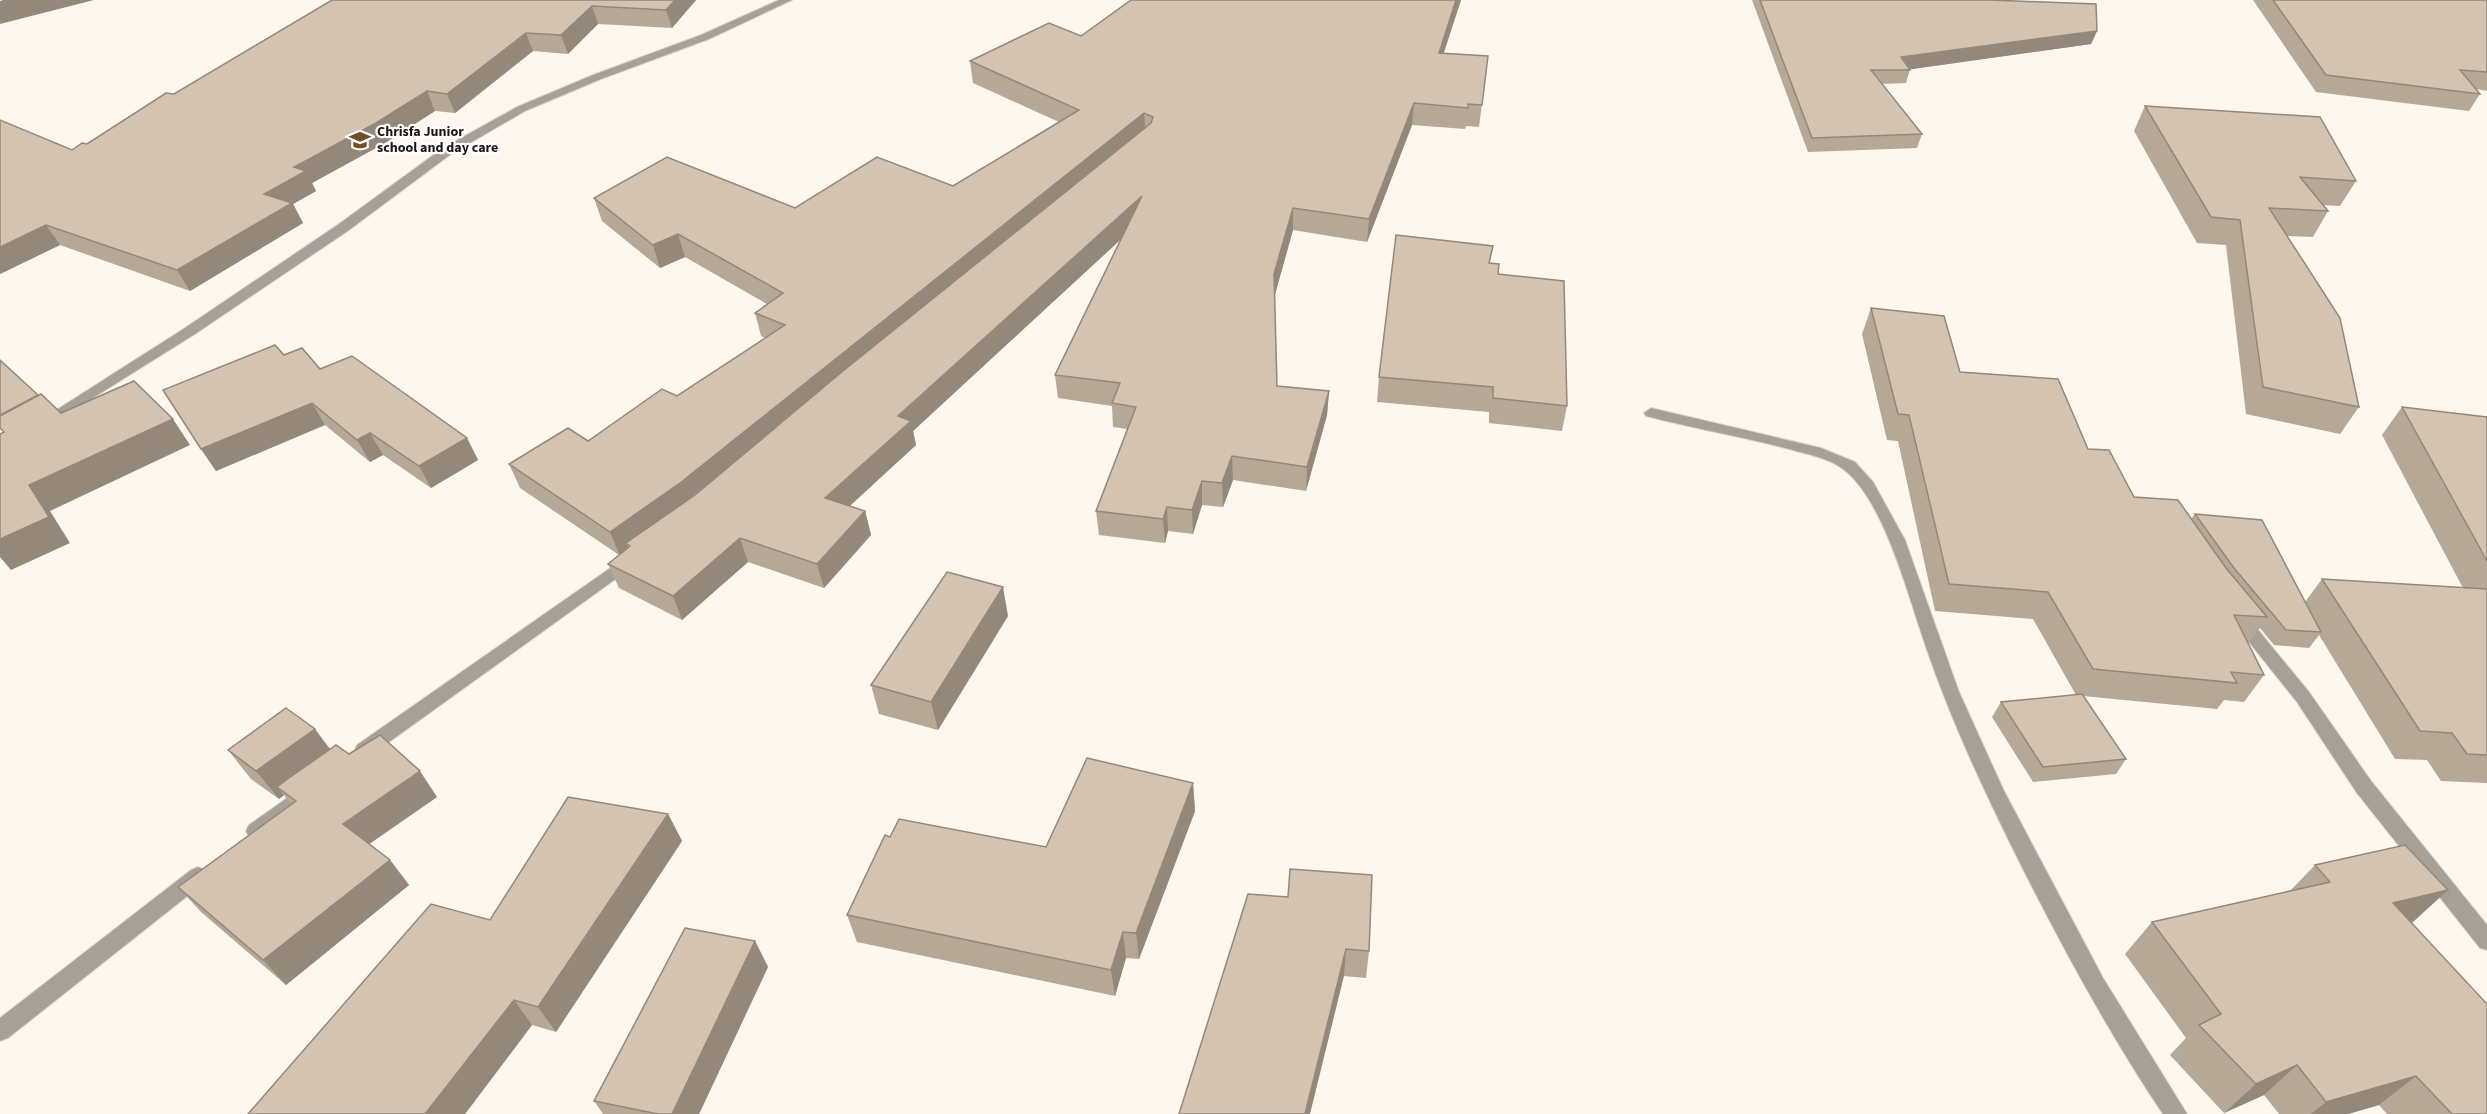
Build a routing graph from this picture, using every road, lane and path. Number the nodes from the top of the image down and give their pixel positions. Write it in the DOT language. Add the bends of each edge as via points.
graph roads {
  1 [pos="787,0"];
  2 [pos="1651,413"];
  3 [pos="29,430"];
  4 [pos="648,548"];
  5 [pos="2229,606"];
  6 [pos="349,761"];
  7 [pos="320,782"];
  8 [pos="245,840"];
  9 [pos="207,869"];
  10 [pos="2487,941"];
  11 [pos="0,1031"];
  12 [pos="2176,1114"];
  1 -- 3 [label="street" via="705,37 521,109 456,146 190,331"];
  2 -- 12 [label="street" via="1808,450 1848,464 1869,488 1889,522 1950,693 2005,812 2078,958 2140,1063"];
  4 -- 6 [label="street"];
  5 -- 10 [label="street" via="2303,697 2364,787"];
  7 -- 8 [label="street"];
  9 -- 11 [label="street"];
}
